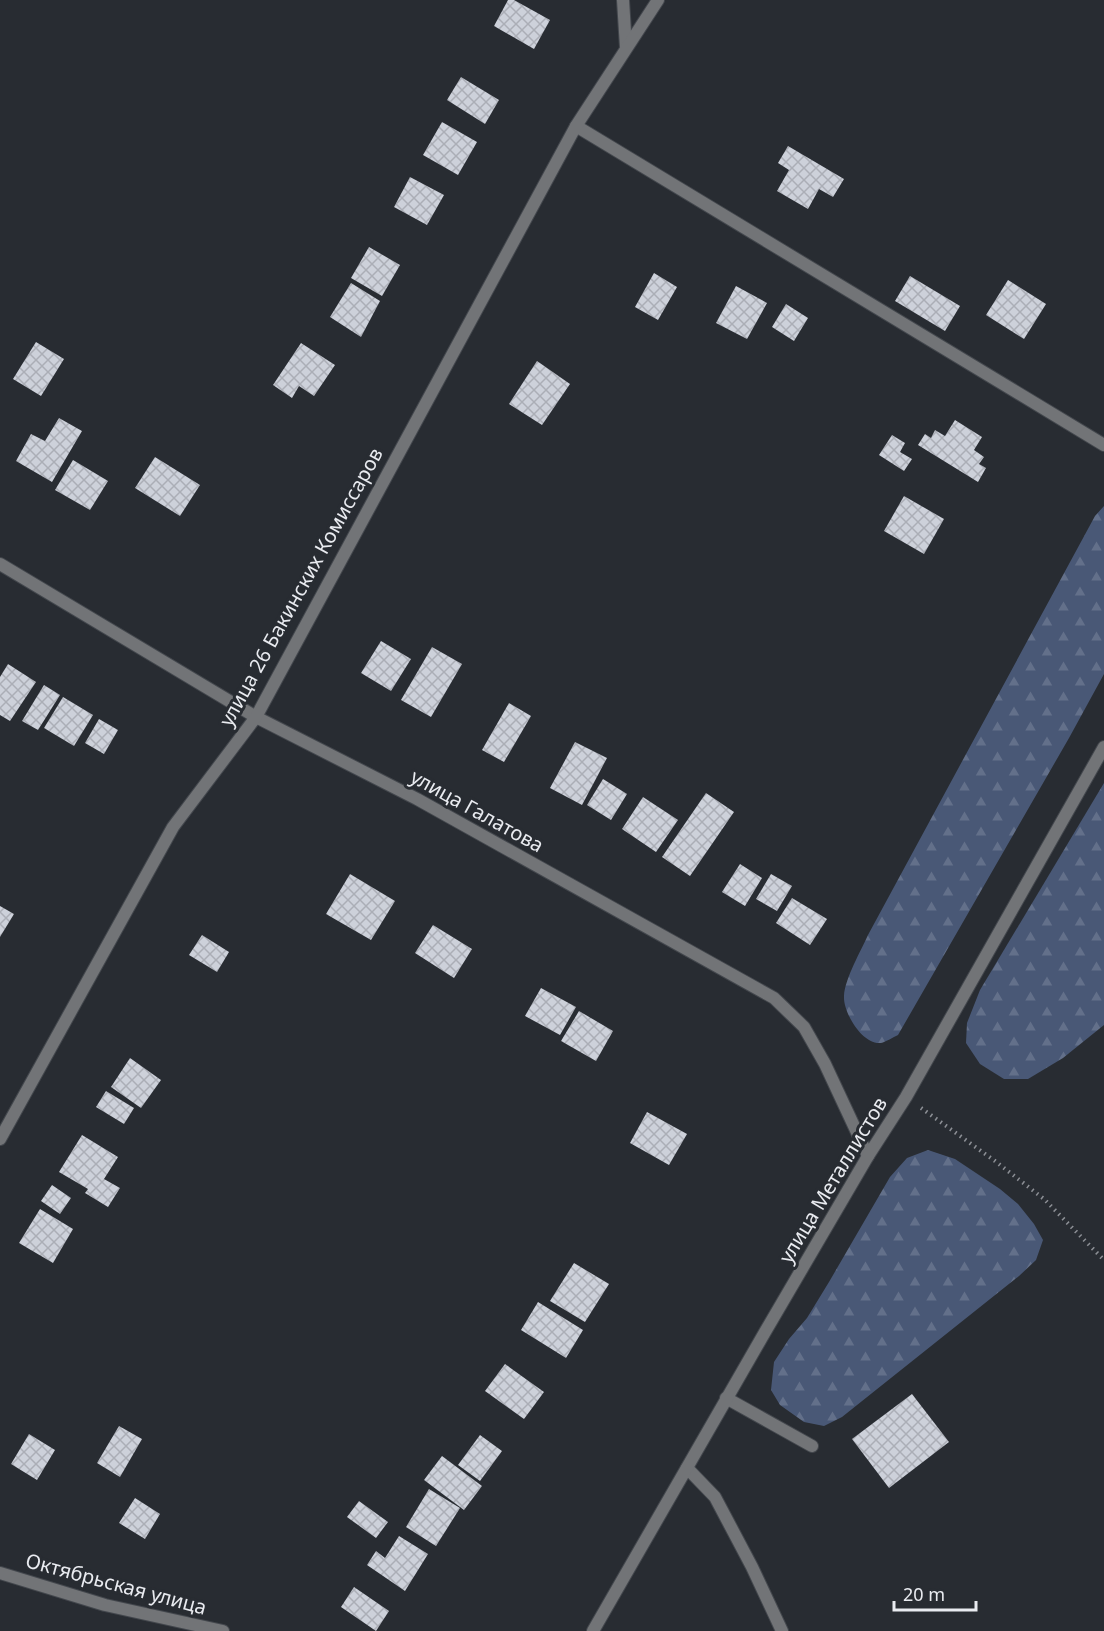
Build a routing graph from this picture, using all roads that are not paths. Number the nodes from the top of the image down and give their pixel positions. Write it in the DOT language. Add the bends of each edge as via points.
graph roads {
  1 [pos="623,0"];
  2 [pos="658,0"];
  3 [pos="626,48"];
  4 [pos="576,126"];
  5 [pos="1104,445"];
  6 [pos="0,564"];
  7 [pos="256,717"];
  8 [pos="1104,747"];
  9 [pos="0,1138"];
  10 [pos="868,1156"];
  11 [pos="726,1398"];
  12 [pos="812,1446"];
  13 [pos="687,1468"];
  14 [pos="0,1573"];
  15 [pos="223,1631"];
  16 [pos="593,1631"];
  17 [pos="782,1631"];
  1 -- 3 [label="street"];
  2 -- 3 [label="street, улица 26 Бакинских Комиссаров"];
  3 -- 4 [label="street, улица 26 Бакинских Комиссаров"];
  4 -- 5 [label="street"];
  4 -- 7 [label="street, улица 26 Бакинских Комиссаров"];
  6 -- 7 [label="street, улица Галатова"];
  7 -- 9 [label="street, улица 26 Бакинских Комиссаров" via="173,827"];
  7 -- 10 [label="street, улица Галатова" via="417,799 774,998 804,1027"];
  8 -- 10 [label="street, улица Металлистов"];
  10 -- 11 [label="street, улица Металлистов"];
  11 -- 12 [label="street"];
  11 -- 13 [label="street, улица Металлистов"];
  13 -- 16 [label="street, улица Металлистов"];
  13 -- 17 [label="street" via="716,1497"];
  14 -- 15 [label="street, Октябрьская улица" via="105,1605"];
}
